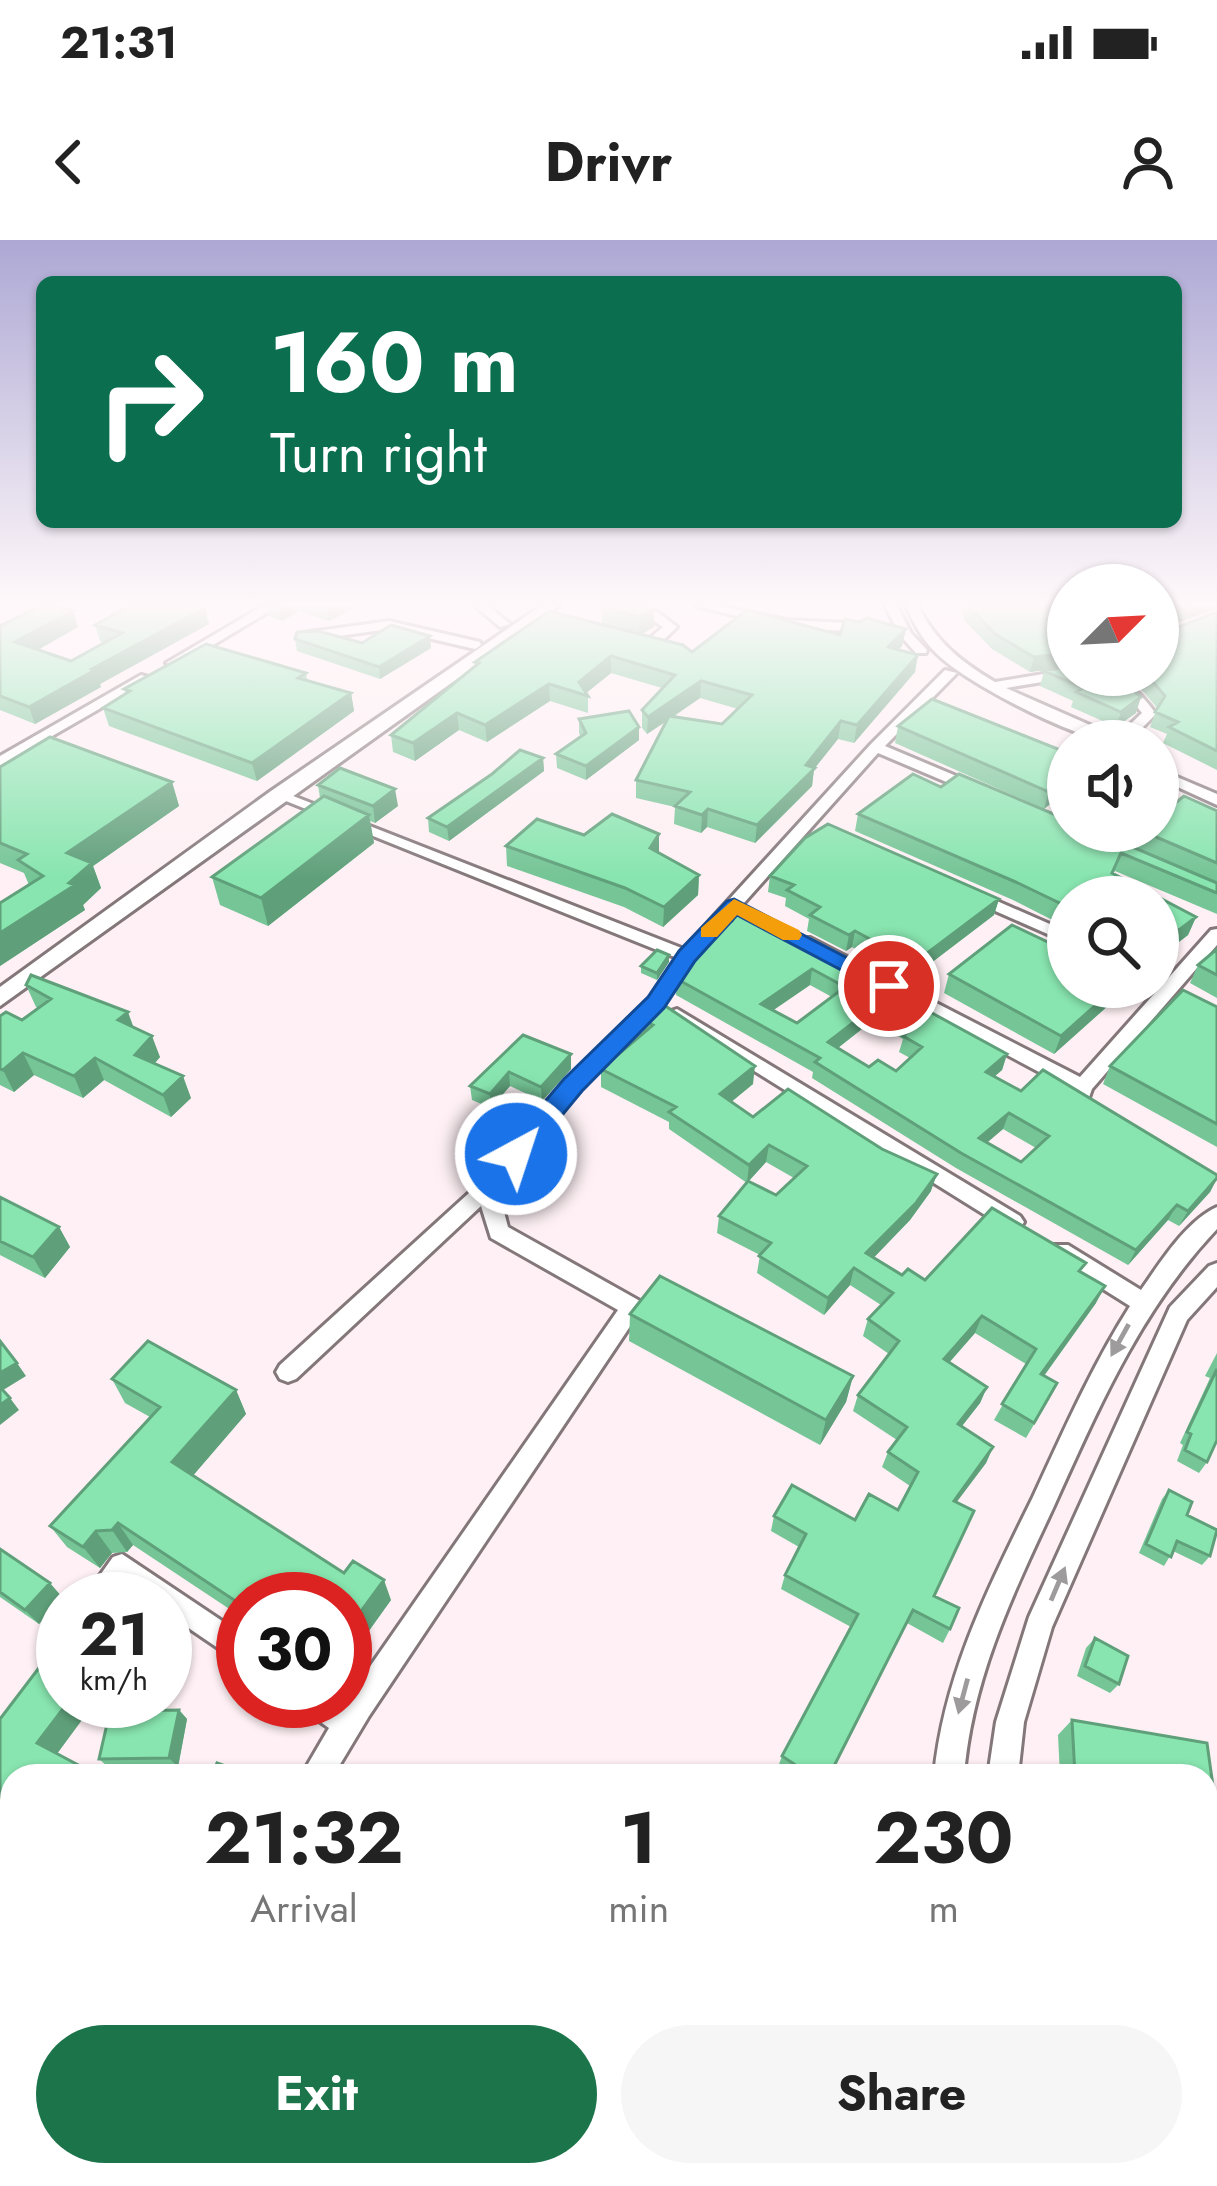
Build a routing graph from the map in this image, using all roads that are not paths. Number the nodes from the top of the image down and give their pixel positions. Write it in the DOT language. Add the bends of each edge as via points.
graph roads {
  1 [pos="114,697"];
  2 [pos="402,697"];
  3 [pos="420,697"];
  4 [pos="926,697"];
  5 [pos="992,697"];
  6 [pos="1020,697"];
  7 [pos="1135,697"];
  8 [pos="1071,720"];
  9 [pos="1141,720"];
  10 [pos="1047,724"];
  11 [pos="876,747"];
  12 [pos="0,762"];
  13 [pos="1179,769"];
  14 [pos="1179,783"];
  15 [pos="1217,786"];
  16 [pos="278,794"];
  17 [pos="986,794"];
  18 [pos="1217,800"];
  19 [pos="809,821"];
  20 [pos="831,831"];
  21 [pos="960,890"];
  22 [pos="776,927"];
  23 [pos="1047,929"];
  24 [pos="1217,934"];
  25 [pos="687,956"];
  26 [pos="1179,968"];
  27 [pos="0,984"];
  28 [pos="0,998"];
  29 [pos="656,1002"];
  30 [pos="1144,1008"];
  31 [pos="1083,1087"];
  32 [pos="1100,1109"];
  33 [pos="488,1188"];
  34 [pos="1217,1215"];
  35 [pos="1217,1272"];
  36 [pos="1142,1302"];
  37 [pos="288,1372"];
  38 [pos="372,1689"];
  39 [pos="346,1728"];
  40 [pos="323,1764"];
  41 [pos="949,1764"];
  42 [pos="1005,1764"];
  1 -- 12 [label="street"];
  2 -- 27 [label="main road"];
  3 -- 16 [label="main road"];
  4 -- 11 [label="street"];
  5 -- 10 [label="street"];
  6 -- 8 [label="street"];
  7 -- 9 [label="street" via="1148,714"];
  11 -- 17 [label="street"];
  11 -- 19 [label="street"];
  13 -- 15 [label="street"];
  14 -- 18 [label="street"];
  16 -- 25 [label="street"];
  16 -- 28 [label="main road"];
  19 -- 20 [label="street"];
  19 -- 25 [label="street" via="745,911"];
  21 -- 23 [label="street"];
  22 -- 31 [label="street"];
  24 -- 26 [label="street"];
  25 -- 29 [label="street"];
  29 -- 33 [label="street"];
  29 -- 36 [label="street"];
  30 -- 31 [label="street"];
  31 -- 32 [label="street" via="1081,1098"];
  33 -- 37 [label="street"];
  33 -- 38 [label="street" via="499,1232 632,1307"];
  34 -- 36 [label="street"];
  42 -- 35 [label="street, one-way" via="1021,1679 1049,1604 1178,1314"];
  36 -- 41 [label="street, one-way" via="987,1622"];
  39 -- 40 [label="street"];
}
